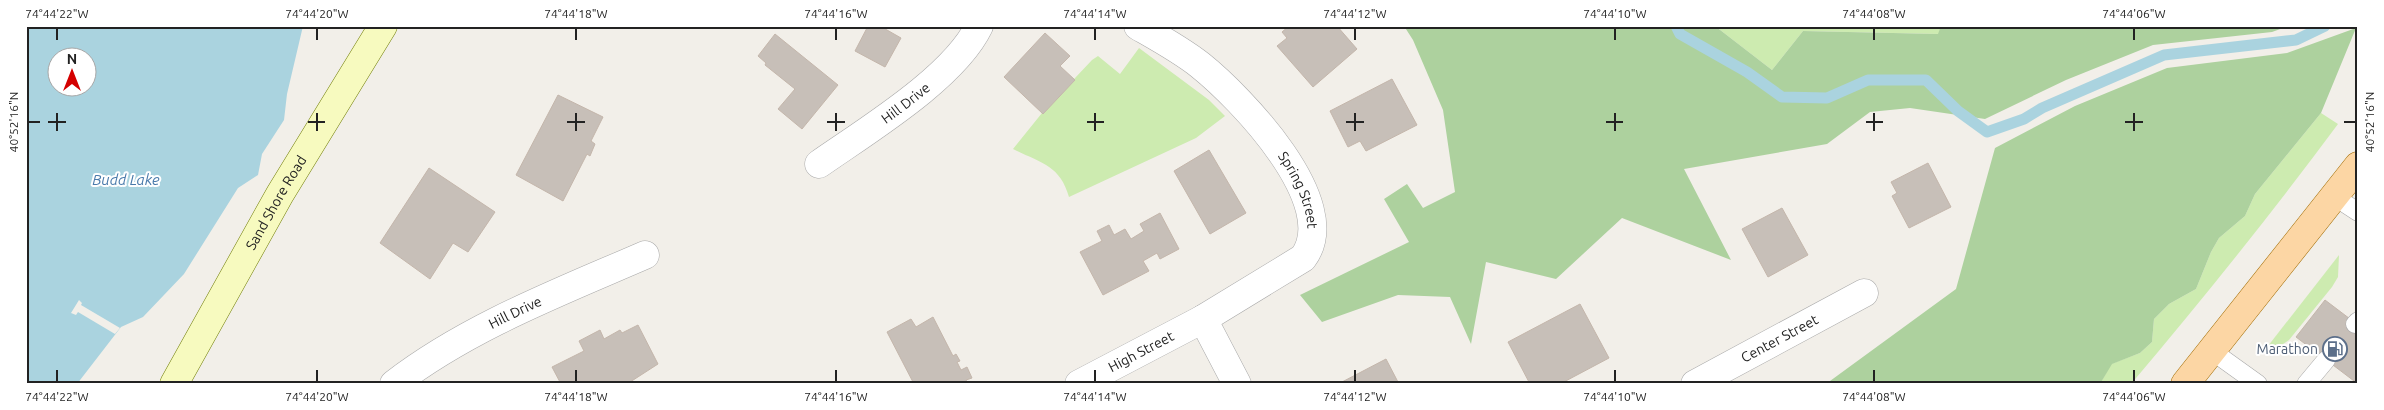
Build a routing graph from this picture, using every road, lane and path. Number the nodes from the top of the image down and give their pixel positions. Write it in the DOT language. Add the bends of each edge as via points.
graph roads {
  1 [pos="383,26"];
  2 [pos="979,26"];
  3 [pos="1138,26"];
  4 [pos="819,164"];
  5 [pos="2358,166"];
  6 [pos="2335,197"];
  7 [pos="2358,212"];
  8 [pos="645,255"];
  9 [pos="1864,293"];
  10 [pos="1202,319"];
  11 [pos="2212,351"];
  12 [pos="2326,360"];
  13 [pos="174,384"];
  14 [pos="394,384"];
  15 [pos="1079,384"];
  16 [pos="1237,384"];
  17 [pos="1695,384"];
  18 [pos="2185,384"];
  19 [pos="2258,384"];
  20 [pos="2306,384"];
  1 -- 13 [label="street, Sand Shore Road" via="280,194"];
  2 -- 4 [label="street, Hill Drive" via="961,54 942,73 887,117"];
  3 -- 10 [label="street, Spring Street" via="1198,64 1255,119 1292,170 1304,193 1313,223 1311,241 1302,258"];
  5 -- 6 [label="main road"];
  6 -- 7 [label="lane"];
  6 -- 11 [label="main road"];
  8 -- 14 [label="street, Hill Drive" via="454,344"];
  9 -- 17 [label="street, Center Street"];
  10 -- 15 [label="street, High Street"];
  10 -- 16 [label="street"];
  11 -- 18 [label="main road"];
  11 -- 19 [label="lane"];
  12 -- 20 [label="lane"];
}
